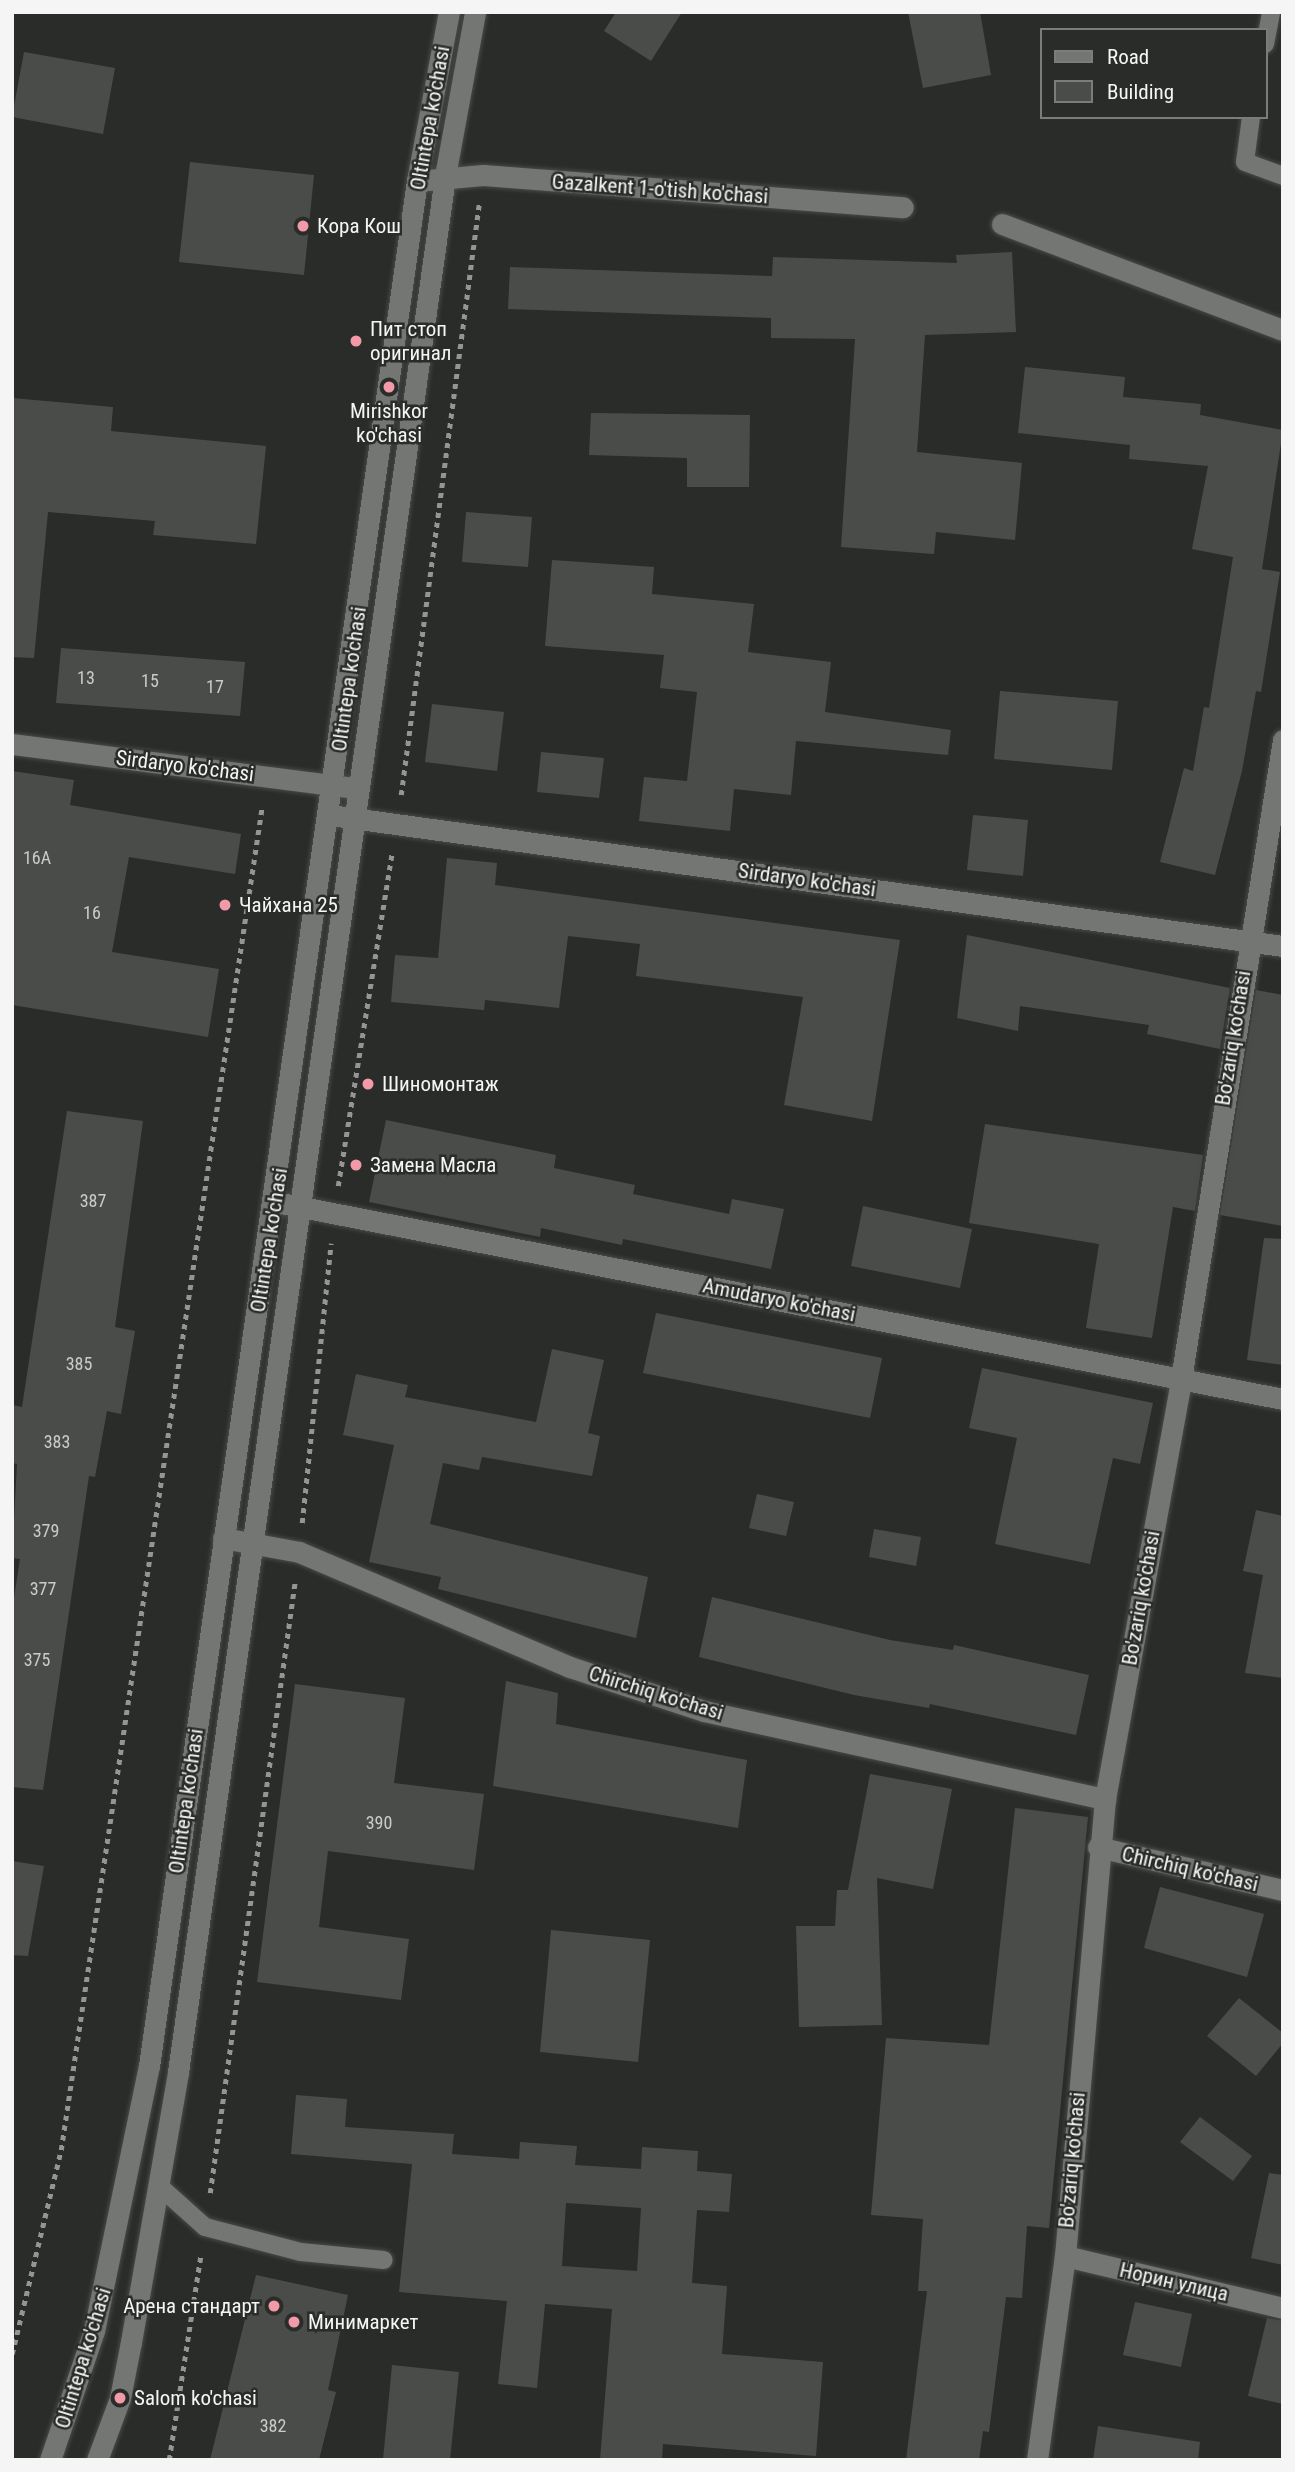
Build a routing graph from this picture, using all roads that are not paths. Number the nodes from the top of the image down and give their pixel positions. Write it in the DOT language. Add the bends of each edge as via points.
graph roads {
  1 [pos="449,12"];
  2 [pos="475,12"];
  3 [pos="1271,12"];
  4 [pos="1267,33"];
  5 [pos="1251,119"];
  6 [pos="444,176"];
  7 [pos="1283,176"];
  8 [pos="417,181"];
  9 [pos="903,206"];
  10 [pos="1002,224"];
  11 [pos="1283,330"];
  12 [pos="1283,740"];
  13 [pos="12,744"];
  14 [pos="334,786"];
  15 [pos="357,788"];
  16 [pos="330,815"];
  17 [pos="353,818"];
  18 [pos="1248,940"];
  19 [pos="1283,946"];
  20 [pos="286,1204"];
  21 [pos="1181,1379"];
  22 [pos="1283,1399"];
  23 [pos="223,1538"];
  24 [pos="249,1542"];
  25 [pos="1105,1799"];
  26 [pos="1098,1847"];
  27 [pos="1283,1890"];
  28 [pos="158,2185"];
  29 [pos="1065,2256"];
  30 [pos="384,2260"];
  31 [pos="1283,2308"];
  32 [pos="50,2460"];
  33 [pos="97,2460"];
  34 [pos="1037,2460"];
  1 -- 8 [label="street, Oltintepa ko'chasi"];
  2 -- 6 [label="street, Oltintepa ko'chasi"];
  3 -- 4 [label="lane"];
  5 -- 7 [label="lane" via="1245,162"];
  6 -- 8 [label="street, Gazalkent 1-o'tish ko'chasi"];
  6 -- 9 [label="street, Gazalkent 1-o'tish ko'chasi"];
  6 -- 15 [label="street, Oltintepa ko'chasi"];
  8 -- 14 [label="street, Oltintepa ko'chasi"];
  10 -- 11 [label="street"];
  12 -- 18 [label="street, Bo'zariq ko'chasi"];
  13 -- 14 [label="street, Sirdaryo ko'chasi"];
  14 -- 15 [label="street, Sirdaryo ko'chasi"];
  14 -- 16 [label="street, Oltintepa ko'chasi"];
  15 -- 17 [label="street, Oltintepa ko'chasi"];
  16 -- 17 [label="street, Sirdaryo ko'chasi"];
  16 -- 20 [label="street, Oltintepa ko'chasi"];
  17 -- 18 [label="street, Sirdaryo ko'chasi"];
  17 -- 20 [label="street, Oltintepa ko'chasi"];
  18 -- 19 [label="street, Sirdaryo ko'chasi"];
  18 -- 21 [label="street, Bo'zariq ko'chasi"];
  20 -- 21 [label="street, Amudaryo ko'chasi"];
  20 -- 23 [label="street, Oltintepa ko'chasi"];
  20 -- 24 [label="street, Oltintepa ko'chasi"];
  21 -- 22 [label="street, Amudaryo ko'chasi"];
  21 -- 25 [label="street, Bo'zariq ko'chasi"];
  23 -- 24 [label="street, Chirchiq ko'chasi"];
  23 -- 32 [label="street, Oltintepa ko'chasi" via="128,2187 94,2331"];
  24 -- 25 [label="street, Chirchiq ko'chasi" via="299,1552 570,1667 704,1710"];
  24 -- 28 [label="street, Oltintepa ko'chasi"];
  25 -- 26 [label="street, Bo'zariq ko'chasi"];
  26 -- 27 [label="street, Chirchiq ko'chasi"];
  26 -- 29 [label="street, Bo'zariq ko'chasi"];
  28 -- 30 [label="lane" via="205,2227 301,2252"];
  28 -- 33 [label="street, Oltintepa ko'chasi" via="120,2398"];
  29 -- 31 [label="street, Норин улица"];
  29 -- 34 [label="street, Bo'zariq ko'chasi"];
}
